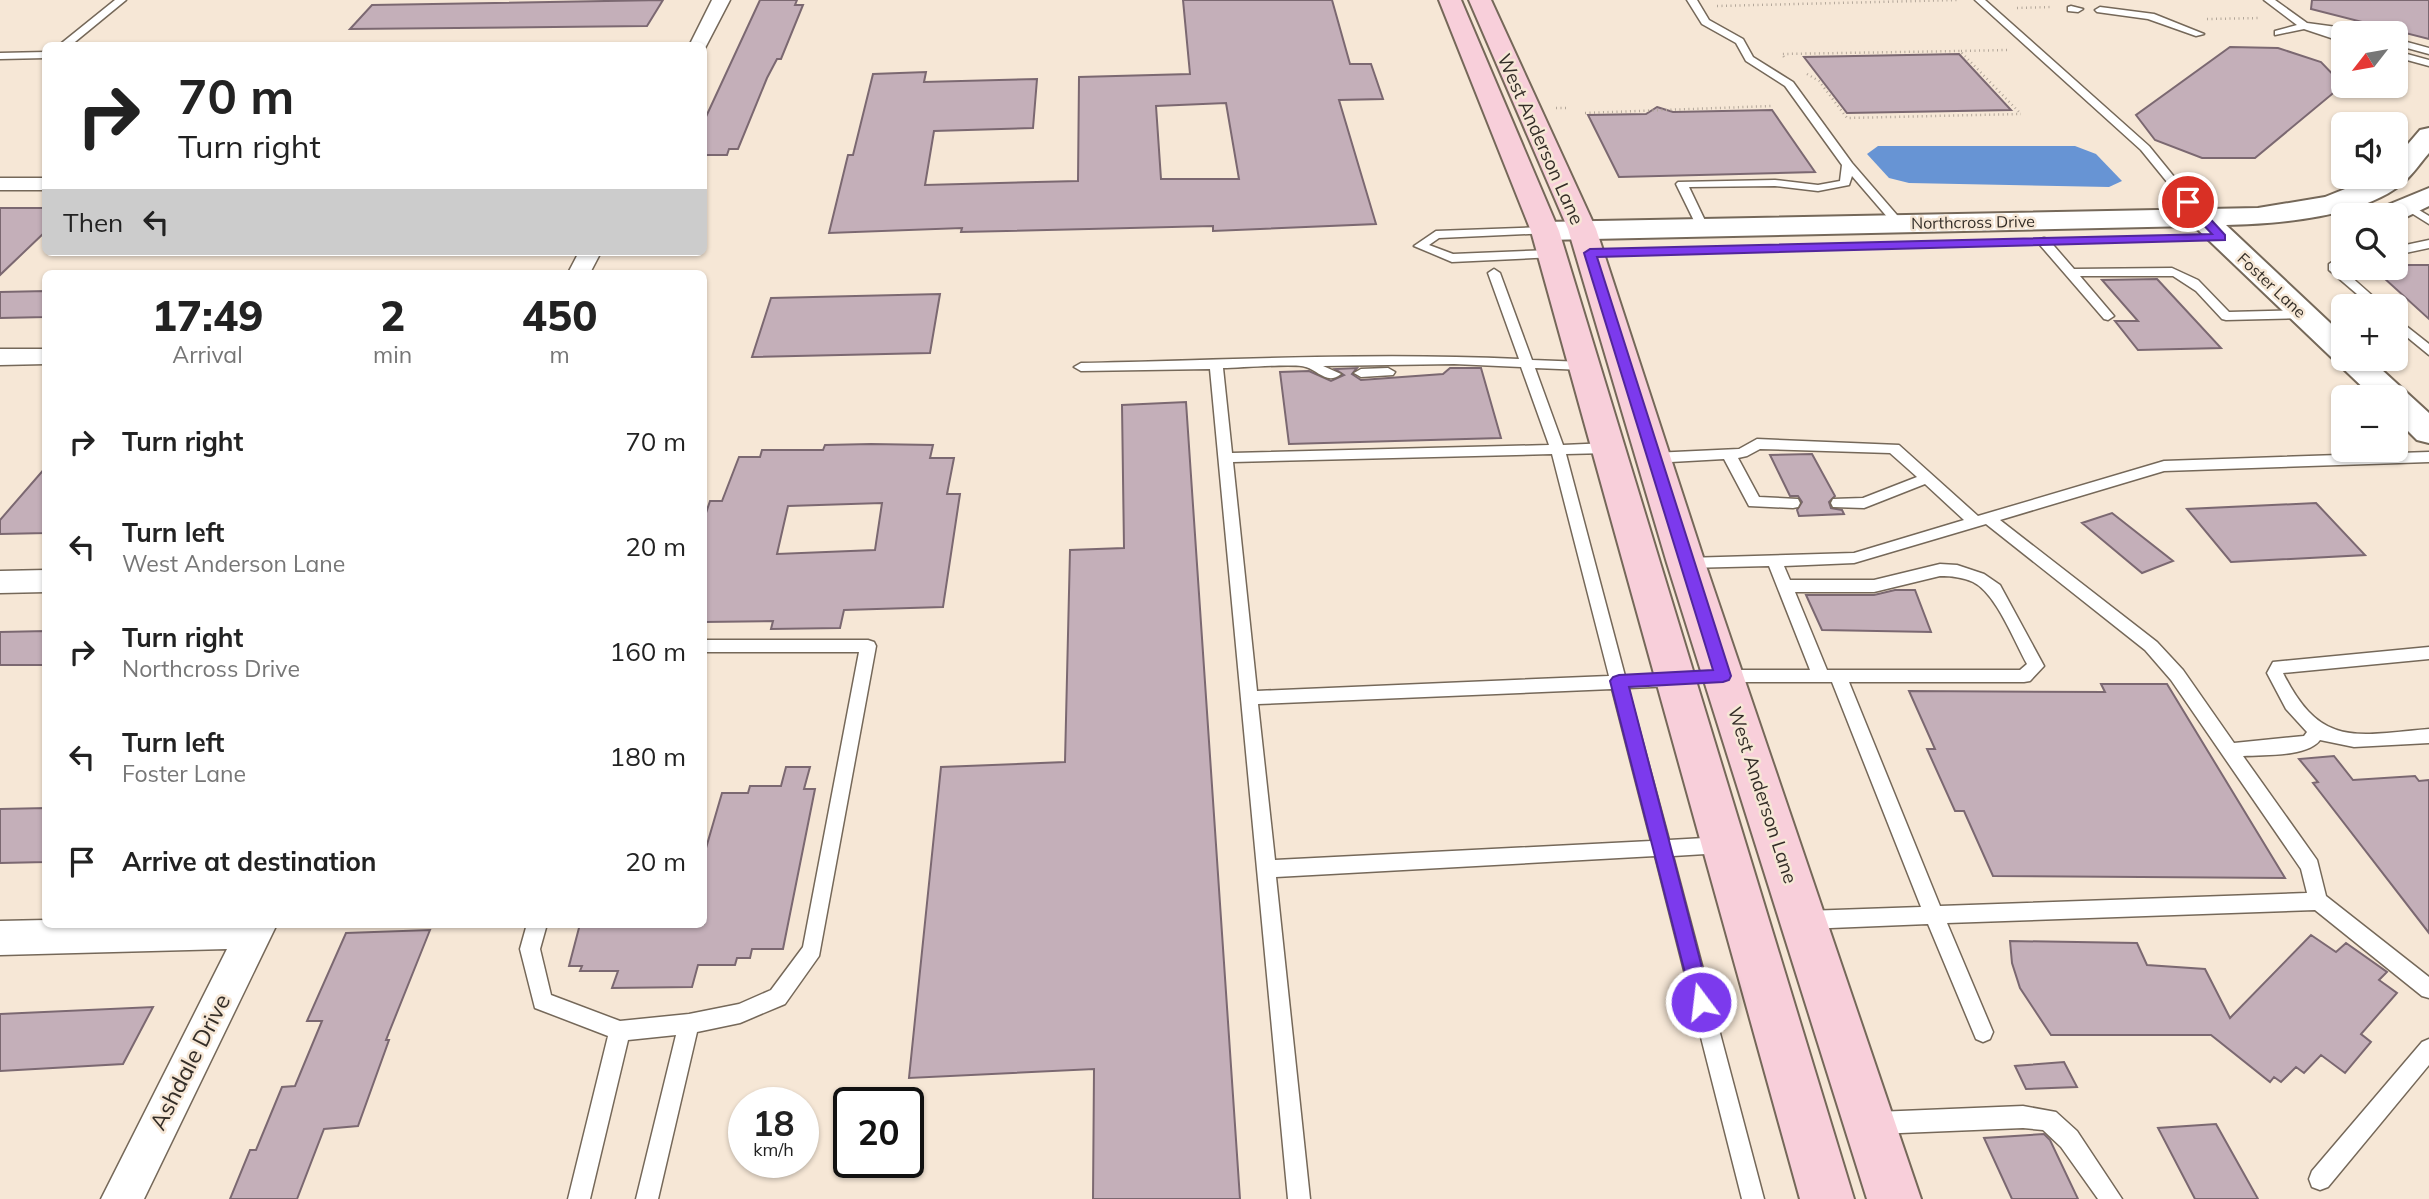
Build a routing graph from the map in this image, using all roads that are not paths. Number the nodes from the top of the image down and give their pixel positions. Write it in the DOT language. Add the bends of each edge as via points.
graph roads {
  1 [pos="121,0"];
  2 [pos="721,0"];
  3 [pos="1450,0"];
  4 [pos="1479,0"];
  5 [pos="1692,0"];
  6 [pos="1980,0"];
  7 [pos="2269,0"];
  8 [pos="2100,10"];
  9 [pos="2013,12"];
  10 [pos="1996,13"];
  11 [pos="2304,26"];
  12 [pos="2331,29"];
  13 [pos="2278,33"];
  14 [pos="2199,34"];
  15 [pos="2331,34"];
  16 [pos="68,42"];
  17 [pos="700,42"];
  18 [pos="1466,43"];
  19 [pos="2408,45"];
  20 [pos="2429,51"];
  21 [pos="42,55"];
  22 [pos="0,56"];
  23 [pos="2408,57"];
  24 [pos="2429,63"];
  25 [pos="1530,113"];
  26 [pos="2429,136"];
  27 [pos="2408,161"];
  28 [pos="1848,165"];
  29 [pos="0,184"];
  30 [pos="42,184"];
  31 [pos="2373,189"];
  32 [pos="1899,224"];
  33 [pos="2211,228"];
  34 [pos="1703,229"];
  35 [pos="2331,229"];
  36 [pos="1586,241"];
  37 [pos="2044,242"];
  38 [pos="1548,243"];
  39 [pos="2429,244"];
  40 [pos="1919,245"];
  41 [pos="2408,249"];
  42 [pos="2408,253"];
  43 [pos="2429,259"];
  44 [pos="1494,273"];
  45 [pos="2071,273"];
  46 [pos="2348,280"];
  47 [pos="2364,294"];
  48 [pos="2303,314"];
  49 [pos="2108,316"];
  50 [pos="2408,333"];
  51 [pos="2331,341"];
  52 [pos="2429,351"];
  53 [pos="42,356"];
  54 [pos="0,357"];
  55 [pos="1445,360"];
  56 [pos="1309,363"];
  57 [pos="1525,363"];
  58 [pos="1216,365"];
  59 [pos="1584,366"];
  60 [pos="1081,367"];
  61 [pos="2364,371"];
  62 [pos="1361,373"];
  63 [pos="1334,374"];
  64 [pos="2379,385"];
  65 [pos="2408,412"];
  66 [pos="2429,432"];
  67 [pos="1608,448"];
  68 [pos="1558,450"];
  69 [pos="1729,454"];
  70 [pos="1225,457"];
  71 [pos="2429,457"];
  72 [pos="1653,458"];
  73 [pos="1927,478"];
  74 [pos="1793,503"];
  75 [pos="1838,503"];
  76 [pos="1981,520"];
  77 [pos="1774,560"];
  78 [pos="1686,563"];
  79 [pos="42,581"];
  80 [pos="0,582"];
  81 [pos="1785,586"];
  82 [pos="707,646"];
  83 [pos="2429,653"];
  84 [pos="1723,676"];
  85 [pos="1830,676"];
  86 [pos="1676,680"];
  87 [pos="1619,681"];
  88 [pos="1249,698"];
  89 [pos="2317,731"];
  90 [pos="2429,736"];
  91 [pos="2228,750"];
  92 [pos="1724,845"];
  93 [pos="1661,846"];
  94 [pos="1266,869"];
  95 [pos="2318,901"];
  96 [pos="1936,916"];
  97 [pos="1804,920"];
  98 [pos="257,928"];
  99 [pos="536,928"];
  100 [pos="0,938"];
  101 [pos="2429,989"];
  102 [pos="688,1024"];
  103 [pos="620,1031"];
  104 [pos="1983,1032"];
  105 [pos="2429,1049"];
  106 [pos="1870,1123"];
  107 [pos="2320,1179"];
  108 [pos="121,1199"];
  109 [pos="579,1199"];
  110 [pos="647,1199"];
  111 [pos="1298,1199"];
  112 [pos="1753,1199"];
  113 [pos="1827,1199"];
  114 [pos="1894,1199"];
  115 [pos="2111,1199"];
  1 -- 16 [label="lane"];
  2 -- 17 [label="street"];
  3 -- 18 [label="main road, West Anderson Lane"];
  4 -- 25 [label="main road, West Anderson Lane"];
  5 -- 28 [label="lane" via="1706,22 1740,41 1749,59 1789,84"];
  6 -- 10 [label="lane"];
  7 -- 11 [label="lane"];
  8 -- 14 [label="lane" via="2136,11"];
  9 -- 10 [label="lane"];
  10 -- 33 [label="lane" via="2145,148"];
  11 -- 12 [label="lane"];
  11 -- 13 [label="lane"];
  11 -- 15 [label="lane"];
  18 -- 25 [label="main road" via="1488,51 1508,97"];
  18 -- 38 [label="main road, West Anderson Lane"];
  19 -- 20 [label="lane"];
  21 -- 22 [label="lane"];
  23 -- 24 [label="lane"];
  25 -- 36 [label="main road, West Anderson Lane"];
  26 -- 27 [label="street, Northcross Drive"];
  28 -- 32 [label="lane"];
  28 -- 34 [label="lane" via="1845,183 1818,188 1775,183 1682,184"];
  29 -- 30 [label="street"];
  31 -- 33 [label="street, Northcross Drive" via="2324,206"];
  32 -- 33 [label="street, Northcross Drive"];
  32 -- 34 [label="street, Northcross Drive"];
  32 -- 40 [label="street"];
  33 -- 35 [label="street, Northcross Drive" via="2285,236"];
  33 -- 37 [label="street, Northcross Drive"];
  33 -- 48 [label="street, Foster Lane"];
  34 -- 36 [label="street, Northcross Drive"];
  36 -- 38 [label="street, Northcross Drive"];
  36 -- 40 [label="street, Northcross Drive"];
  36 -- 72 [label="main road, West Anderson Lane"];
  37 -- 40 [label="street, Northcross Drive"];
  37 -- 45 [label="lane"];
  38 -- 38 [label="lane" via="1436,235 1420,246 1452,258"];
  38 -- 59 [label="main road, West Anderson Lane"];
  39 -- 41 [label="lane"];
  42 -- 43 [label="lane"];
  44 -- 57 [label="lane"];
  45 -- 48 [label="lane" via="2180,273 2226,316"];
  45 -- 49 [label="lane"];
  46 -- 47 [label="lane"];
  48 -- 51 [label="street, Foster Lane"];
  50 -- 52 [label="lane"];
  53 -- 54 [label="street"];
  55 -- 56 [label="lane"];
  55 -- 57 [label="lane"];
  55 -- 62 [label="lane" via="1419,370"];
  56 -- 58 [label="lane"];
  56 -- 63 [label="lane"];
  57 -- 59 [label="lane"];
  57 -- 68 [label="lane"];
  58 -- 60 [label="lane"];
  58 -- 70 [label="lane"];
  59 -- 67 [label="main road, West Anderson Lane"];
  61 -- 64 [label="street"];
  65 -- 66 [label="street"];
  67 -- 68 [label="lane"];
  67 -- 86 [label="main road, West Anderson Lane"];
  68 -- 70 [label="lane"];
  68 -- 87 [label="lane"];
  69 -- 72 [label="lane"];
  69 -- 73 [label="lane" via="1757,444 1894,448"];
  69 -- 74 [label="lane" via="1754,502"];
  70 -- 88 [label="lane"];
  71 -- 76 [label="lane" via="2164,466"];
  72 -- 78 [label="main road, West Anderson Lane"];
  73 -- 75 [label="lane" via="1864,503"];
  73 -- 76 [label="lane"];
  76 -- 77 [label="lane" via="1854,558"];
  76 -- 91 [label="lane" via="2151,646 2177,675"];
  77 -- 78 [label="lane"];
  77 -- 81 [label="lane"];
  78 -- 84 [label="main road, West Anderson Lane"];
  79 -- 80 [label="street"];
  81 -- 85 [label="lane"];
  81 -- 85 [label="lane" via="1874,586 1940,570 1979,578 1994,589 2036,666 2024,676"];
  82 -- 102 [label="lane" via="868,646 812,950 778,997 740,1013"];
  83 -- 89 [label="lane" via="2279,666 2275,673 2290,702"];
  84 -- 85 [label="lane"];
  84 -- 86 [label="main road"];
  84 -- 97 [label="main road, West Anderson Lane"];
  85 -- 96 [label="lane"];
  86 -- 87 [label="lane"];
  86 -- 92 [label="main road, West Anderson Lane"];
  87 -- 88 [label="lane"];
  87 -- 93 [label="lane"];
  88 -- 94 [label="lane"];
  89 -- 90 [label="lane" via="2330,737 2371,739"];
  89 -- 91 [label="lane" via="2309,742"];
  91 -- 95 [label="lane" via="2310,866"];
  92 -- 93 [label="lane"];
  92 -- 113 [label="main road, West Anderson Lane"];
  93 -- 94 [label="lane"];
  93 -- 112 [label="lane"];
  94 -- 111 [label="lane"];
  95 -- 96 [label="lane"];
  95 -- 101 [label="lane"];
  96 -- 97 [label="lane"];
  96 -- 104 [label="lane"];
  97 -- 106 [label="main road, West Anderson Lane"];
  98 -- 100 [label="street"];
  98 -- 108 [label="street, Ashdale Drive"];
  99 -- 103 [label="lane" via="530,949 542,1001"];
  102 -- 103 [label="lane"];
  102 -- 110 [label="lane"];
  103 -- 109 [label="lane"];
  105 -- 107 [label="lane"];
  106 -- 114 [label="main road, West Anderson Lane"];
  106 -- 115 [label="lane" via="2048,1120 2069,1139"];
}
